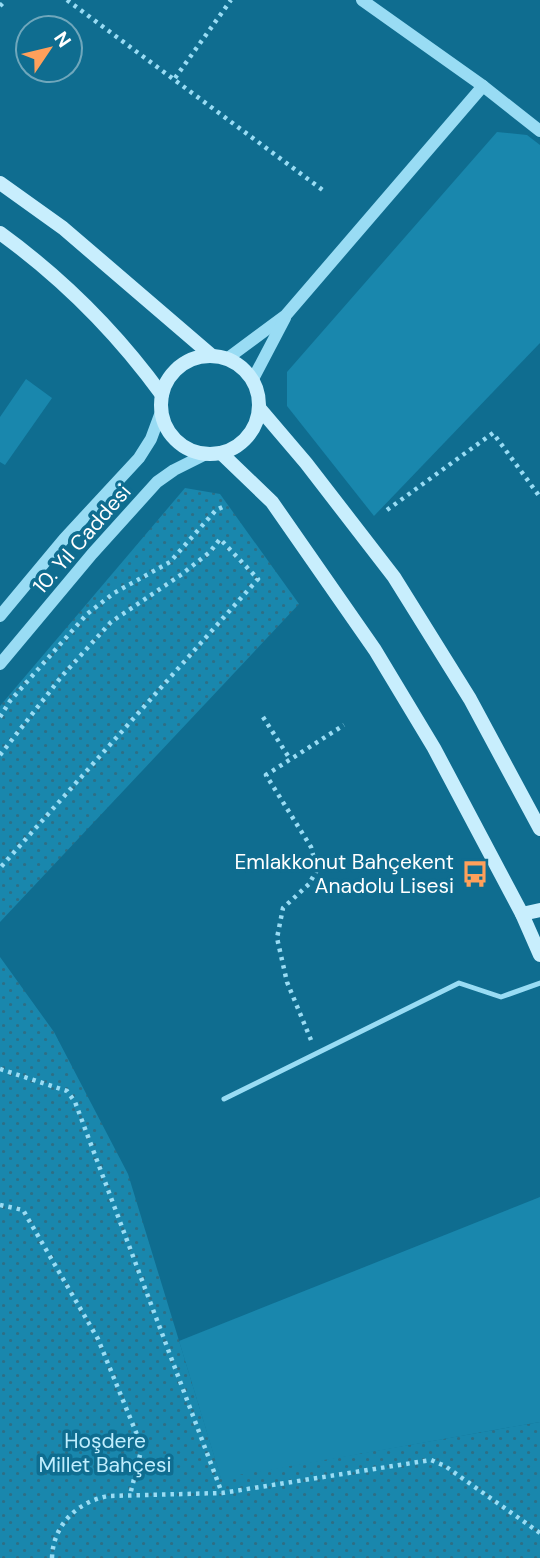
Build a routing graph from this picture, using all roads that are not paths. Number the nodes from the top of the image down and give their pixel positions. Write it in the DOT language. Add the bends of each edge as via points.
graph roads {
  1 [pos="362,0"];
  2 [pos="482,86"];
  3 [pos="540,131"];
  4 [pos="0,183"];
  5 [pos="0,233"];
  6 [pos="286,315"];
  7 [pos="211,355"];
  8 [pos="228,358"];
  9 [pos="253,379"];
  10 [pos="162,395"];
  11 [pos="260,409"];
  12 [pos="161,412"];
  13 [pos="221,453"];
  14 [pos="206,454"];
  15 [pos="0,616"];
  16 [pos="0,664"];
  17 [pos="540,829"];
  18 [pos="540,910"];
  19 [pos="522,914"];
  20 [pos="540,955"];
  21 [pos="540,983"];
  22 [pos="224,1099"];
  1 -- 2 [label="street"];
  2 -- 3 [label="street"];
  2 -- 6 [label="street"];
  4 -- 7 [label="main road" via="63,228"];
  5 -- 10 [label="main road" via="98,317"];
  6 -- 8 [label="street"];
  6 -- 9 [label="street"];
  7 -- 8 [label="main road"];
  7 -- 10 [label="main road" via="194,357 179,366"];
  8 -- 9 [label="main road"];
  9 -- 11 [label="main road"];
  10 -- 12 [label="main road"];
  11 -- 13 [label="main road" via="248,437"];
  11 -- 17 [label="main road" via="394,577 470,699"];
  12 -- 14 [label="main road" via="178,442"];
  12 -- 15 [label="street, 10. Yıl Caddesi" via="139,458"];
  13 -- 14 [label="main road"];
  13 -- 19 [label="main road" via="272,502 375,650 434,748"];
  14 -- 16 [label="street, 10. Yıl Caddesi" via="157,482"];
  18 -- 19 [label="main road"];
  19 -- 20 [label="main road"];
  21 -- 22 [label="lane" via="501,998 459,983"];
}
